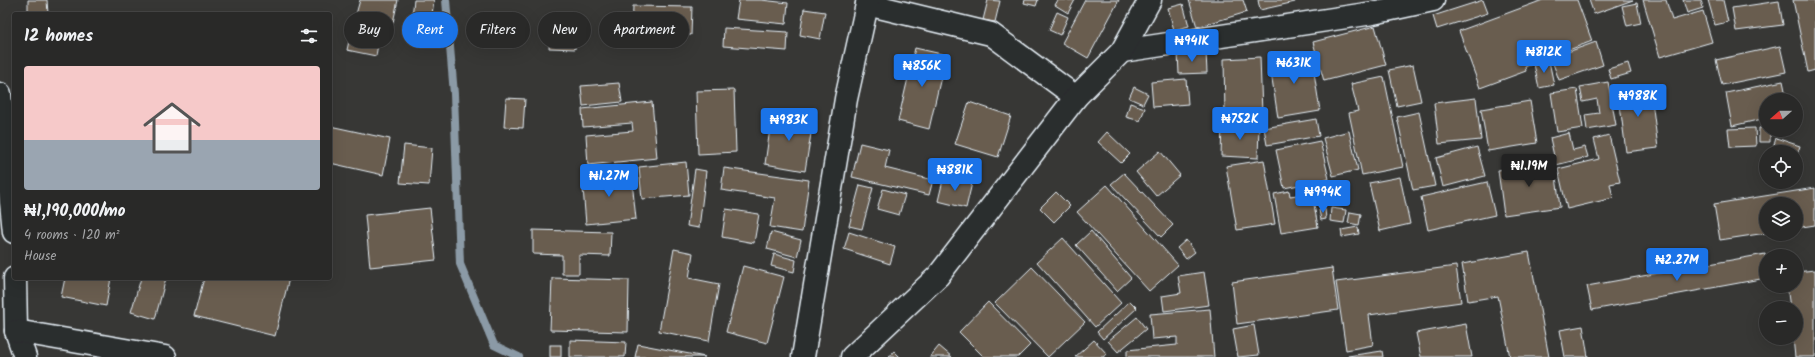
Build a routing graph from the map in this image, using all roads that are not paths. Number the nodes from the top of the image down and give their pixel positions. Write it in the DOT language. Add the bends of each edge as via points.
graph roads {
  1 [pos="1150,0"];
  2 [pos="1433,0"];
  3 [pos="868,2"];
  4 [pos="1122,51"];
  5 [pos="0,94"];
  6 [pos="1076,97"];
  7 [pos="12,212"];
  8 [pos="15,280"];
  9 [pos="16,331"];
  10 [pos="25,357"];
  11 [pos="165,357"];
  12 [pos="802,357"];
  13 [pos="852,357"];
  1 -- 4 [label="street"];
  2 -- 4 [label="street" via="1373,13"];
  3 -- 6 [label="street" via="992,34"];
  3 -- 12 [label="street" via="846,100"];
  4 -- 6 [label="street"];
  5 -- 7 [label="street"];
  6 -- 13 [label="street" via="938,276"];
  8 -- 9 [label="street"];
  9 -- 10 [label="street"];
  9 -- 11 [label="street"];
}
